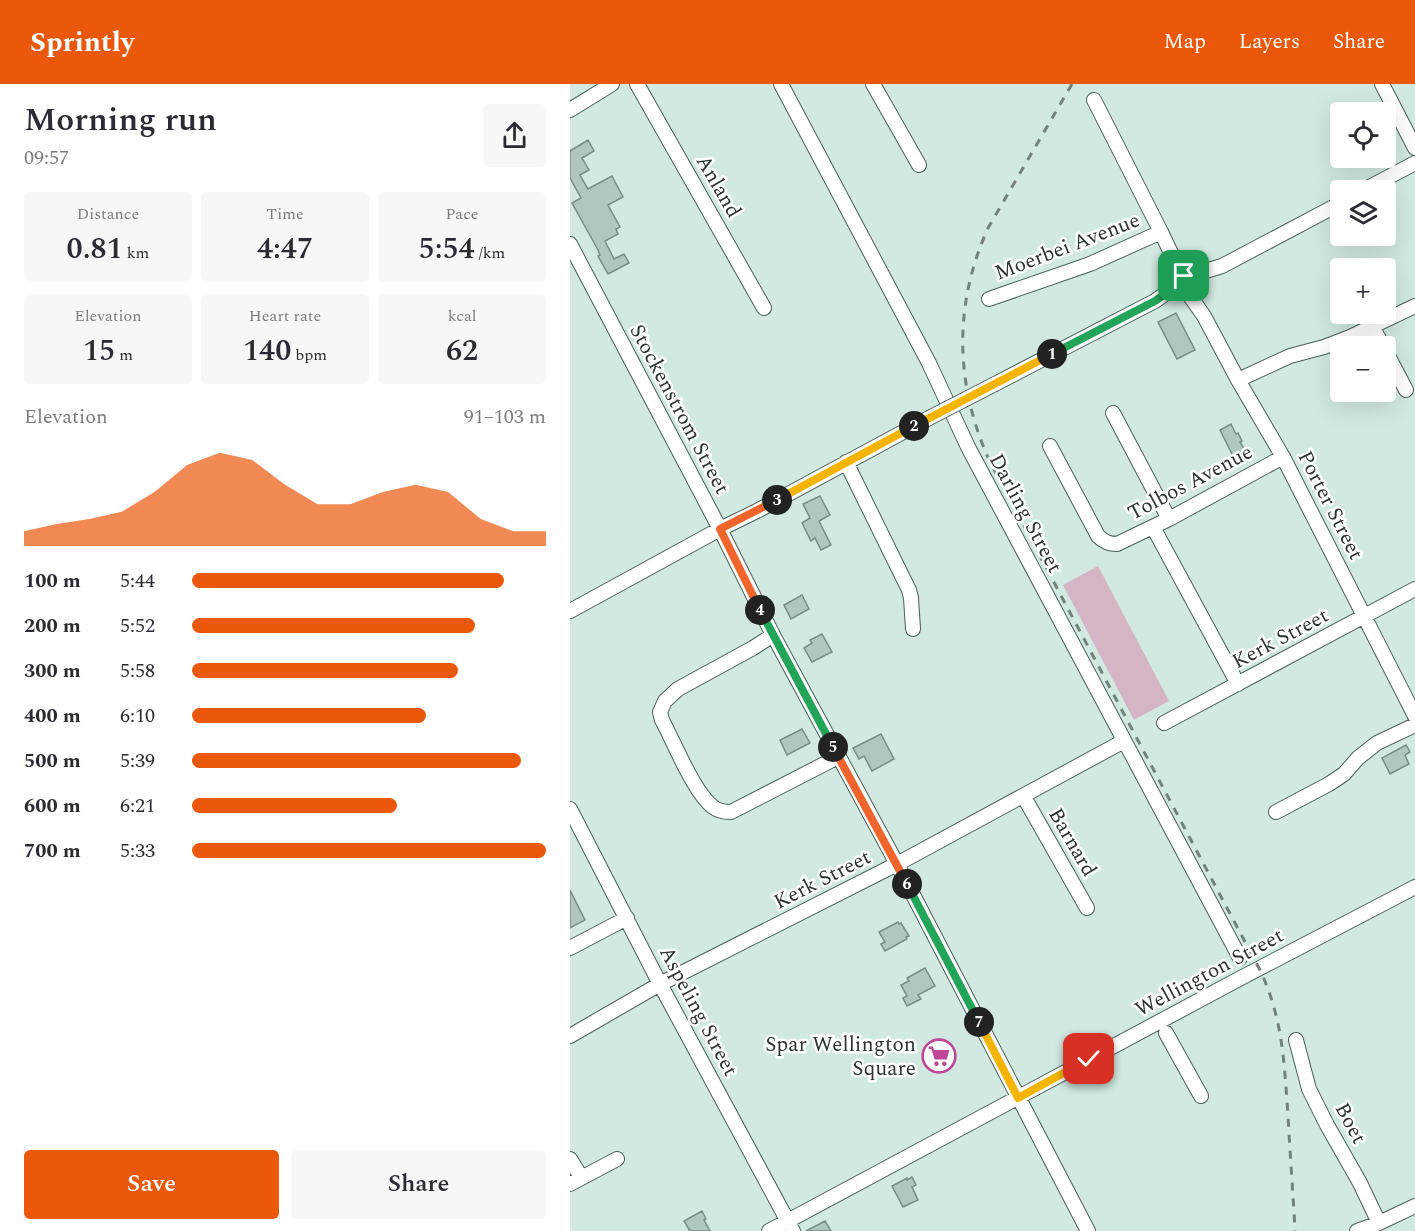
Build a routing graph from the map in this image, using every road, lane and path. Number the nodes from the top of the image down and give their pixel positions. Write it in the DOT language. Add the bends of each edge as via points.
graph roads {
  1 [pos="612,84"];
  2 [pos="637,84"];
  3 [pos="781,84"];
  4 [pos="873,84"];
  5 [pos="1382,84"];
  6 [pos="1094,100"];
  7 [pos="570,110"];
  8 [pos="1415,148"];
  9 [pos="1415,163"];
  10 [pos="919,165"];
  11 [pos="1383,180"];
  12 [pos="1330,209"];
  13 [pos="1161,232"];
  14 [pos="570,244"];
  15 [pos="1188,284"];
  16 [pos="989,299"];
  17 [pos="1415,306"];
  18 [pos="764,308"];
  19 [pos="1372,326"];
  20 [pos="1378,336"];
  21 [pos="1396,371"];
  22 [pos="1238,380"];
  23 [pos="1406,390"];
  24 [pos="1113,413"];
  25 [pos="1050,446"];
  26 [pos="1283,457"];
  27 [pos="846,462"];
  28 [pos="1169,519"];
  29 [pos="1154,527"];
  30 [pos="720,529"];
  31 [pos="1415,589"];
  32 [pos="570,610"];
  33 [pos="1364,616"];
  34 [pos="913,629"];
  35 [pos="773,635"];
  36 [pos="1238,684"];
  37 [pos="1415,716"];
  38 [pos="1164,723"];
  39 [pos="1415,725"];
  40 [pos="1125,741"];
  41 [pos="838,757"];
  42 [pos="1024,797"];
  43 [pos="570,809"];
  44 [pos="1276,812"];
  45 [pos="897,864"];
  46 [pos="1415,887"];
  47 [pos="1087,908"];
  48 [pos="627,918"];
  49 [pos="570,948"];
  50 [pos="1240,958"];
  51 [pos="660,984"];
  52 [pos="1166,1033"];
  53 [pos="570,1036"];
  54 [pos="1296,1040"];
  55 [pos="1201,1096"];
  56 [pos="1018,1098"];
  57 [pos="570,1159"];
  58 [pos="617,1159"];
  59 [pos="576,1181"];
  60 [pos="1415,1206"];
  61 [pos="1379,1223"];
  62 [pos="790,1226"];
  63 [pos="769,1231"];
  64 [pos="1088,1231"];
  65 [pos="1357,1231"];
  1 -- 7 [label="street"];
  2 -- 18 [label="street, Anland"];
  3 -- 40 [label="street, Darling Street"];
  4 -- 10 [label="street"];
  5 -- 8 [label="street"];
  6 -- 13 [label="street, Porter Street"];
  9 -- 11 [label="street"];
  12 -- 15 [label="street" via="1222,266 1202,272"];
  13 -- 15 [label="street, Porter Street" via="1176,272"];
  13 -- 16 [label="street, Moerbei Avenue" via="1090,264"];
  14 -- 30 [label="street, Stockenstrom Street"];
  15 -- 22 [label="street, Porter Street"];
  15 -- 27 [label="street, bridge"];
  17 -- 19 [label="street"];
  19 -- 20 [label="street"];
  19 -- 22 [label="street"];
  21 -- 23 [label="street"];
  22 -- 26 [label="street, Porter Street"];
  24 -- 28 [label="street"];
  25 -- 29 [label="street, Tolbos Avenue" via="1098,536 1117,544"];
  26 -- 28 [label="street, Tolbos Avenue"];
  26 -- 33 [label="street, Porter Street"];
  27 -- 30 [label="street"];
  27 -- 34 [label="street" via="909,590"];
  28 -- 29 [label="street, Tolbos Avenue"];
  29 -- 36 [label="street"];
  30 -- 32 [label="street"];
  30 -- 35 [label="street, Stockenstrom Street"];
  31 -- 33 [label="street, Kerk Street"];
  33 -- 36 [label="street, Kerk Street"];
  33 -- 37 [label="street, Porter Street"];
  35 -- 41 [label="street, Stockenstrom Street"];
  35 -- 41 [label="street" via="678,689 664,701 662,720 694,783 714,808 731,812"];
  36 -- 38 [label="street, Kerk Street"];
  39 -- 44 [label="street" via="1377,743 1344,774"];
  40 -- 42 [label="street, Kerk Street"];
  40 -- 50 [label="street, Darling Street"];
  41 -- 45 [label="street, Stockenstrom Street"];
  42 -- 45 [label="street, Kerk Street"];
  42 -- 47 [label="street, Barnard"];
  43 -- 48 [label="street, Aspeling Street"];
  45 -- 51 [label="street, Kerk Street"];
  45 -- 56 [label="street, Stockenstrom Street"];
  46 -- 56 [label="street, Wellington Street"];
  48 -- 49 [label="street"];
  48 -- 51 [label="street, Aspeling Street"];
  51 -- 53 [label="street, Kerk Street"];
  51 -- 62 [label="street, Aspeling Street"];
  52 -- 55 [label="street"];
  54 -- 61 [label="street, Boet" via="1309,1089"];
  56 -- 62 [label="street, Wellington Street"];
  56 -- 64 [label="street, Stockenstrom Street"];
  57 -- 59 [label="street"];
  58 -- 59 [label="street"];
  60 -- 61 [label="street"];
  61 -- 65 [label="street"];
  62 -- 63 [label="street, Wellington Street"];
}
